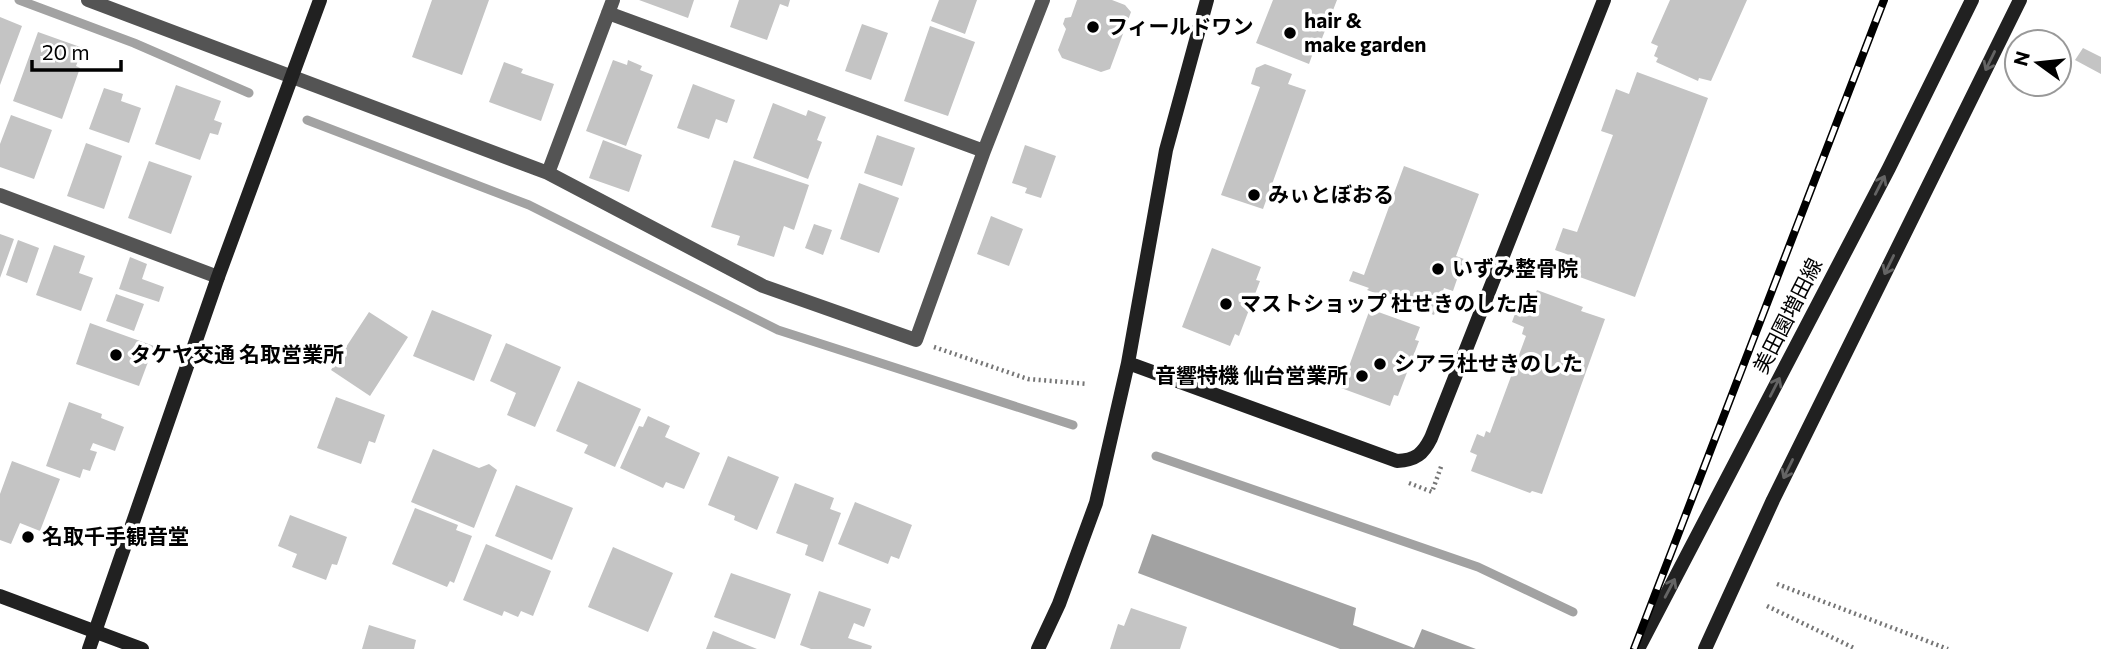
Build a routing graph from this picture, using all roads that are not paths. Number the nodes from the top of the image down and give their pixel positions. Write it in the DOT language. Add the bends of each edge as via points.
graph roads {
  1 [pos="88,0"];
  2 [pos="320,0"];
  3 [pos="1043,0"];
  4 [pos="1206,0"];
  5 [pos="1604,0"];
  6 [pos="1972,0"];
  7 [pos="2020,0"];
  8 [pos="610,7"];
  9 [pos="292,78"];
  10 [pos="984,151"];
  11 [pos="548,173"];
  12 [pos="0,195"];
  13 [pos="218,277"];
  14 [pos="1128,363"];
  15 [pos="0,596"];
  16 [pos="96,632"];
  17 [pos="89,649"];
  18 [pos="142,649"];
  19 [pos="1038,649"];
  20 [pos="1638,649"];
  21 [pos="1705,649"];
  1 -- 9 [label="street"];
  2 -- 9 [label="street"];
  3 -- 10 [label="street"];
  4 -- 14 [label="street" via="1166,150"];
  5 -- 14 [label="street" via="1423,453 1397,461"];
  20 -- 6 [label="street, 美田園増田線, one-way"];
  7 -- 21 [label="street, one-way" via="1773,500"];
  8 -- 10 [label="street"];
  8 -- 11 [label="street"];
  9 -- 11 [label="street"];
  9 -- 13 [label="street"];
  10 -- 11 [label="street" via="916,340 763,286"];
  12 -- 13 [label="street"];
  13 -- 16 [label="street"];
  14 -- 19 [label="street" via="1096,503"];
  15 -- 16 [label="street"];
  16 -- 17 [label="street"];
  16 -- 18 [label="street"];
}
